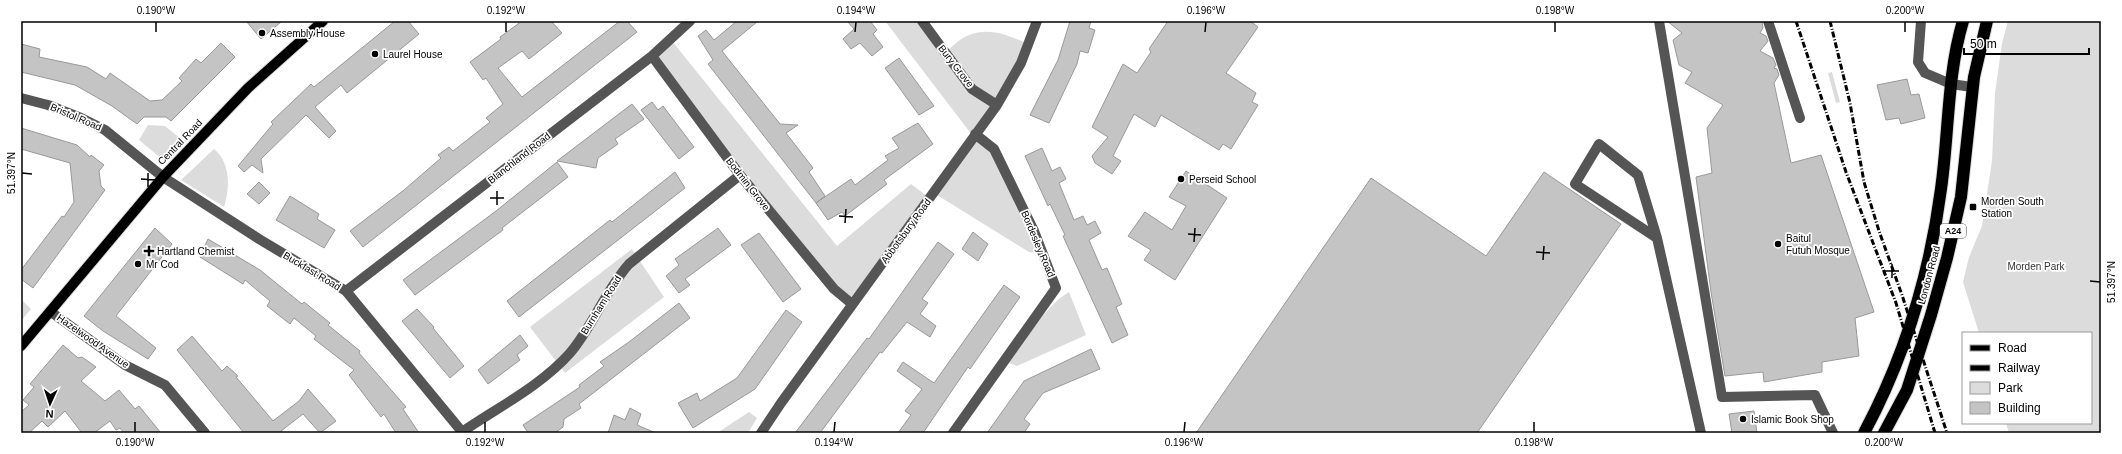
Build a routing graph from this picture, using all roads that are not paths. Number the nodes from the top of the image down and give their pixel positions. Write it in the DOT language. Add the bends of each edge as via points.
graph roads {
  1 [pos="323,21"];
  2 [pos="690,21"];
  3 [pos="922,21"];
  4 [pos="1037,21"];
  5 [pos="1659,21"];
  6 [pos="1768,21"];
  7 [pos="1921,21"];
  8 [pos="1963,21"];
  9 [pos="1987,21"];
  10 [pos="652,56"];
  11 [pos="1951,84"];
  12 [pos="1972,87"];
  13 [pos="21,98"];
  14 [pos="997,105"];
  15 [pos="1800,118"];
  16 [pos="975,134"];
  17 [pos="740,175"];
  18 [pos="163,177"];
  19 [pos="1657,238"];
  20 [pos="346,291"];
  21 [pos="852,304"];
  22 [pos="51,312"];
  23 [pos="21,346"];
  24 [pos="204,433"];
  25 [pos="462,433"];
  26 [pos="761,433"];
  27 [pos="953,433"];
  28 [pos="1701,433"];
  29 [pos="1833,433"];
  30 [pos="1864,433"];
  31 [pos="1884,433"];
  1 -- 18 [label="main road, Central Road" via="248,88"];
  2 -- 10 [label="street, Blanchland Road"];
  3 -- 14 [label="street, Bury Grove" via="972,89"];
  4 -- 14 [label="street, Abbotsbury Road" via="1022,62"];
  5 -- 29 [label="street" via="1722,398 1815,395"];
  6 -- 15 [label="street"];
  7 -- 11 [label="street" via="1918,62 1925,73"];
  8 -- 11 [label="highway, London Road / A24"];
  9 -- 12 [label="highway, London Road / A24"];
  10 -- 17 [label="street, Bodmin Grove"];
  10 -- 20 [label="street, Blanchland Road"];
  11 -- 12 [label="street"];
  11 -- 30 [label="highway, London Road / A24" via="1942,183 1929,254 1916,305 1888,383"];
  12 -- 31 [label="highway, London Road / A24" via="1962,189 1947,258 1906,390"];
  13 -- 18 [label="street, Bristol Road" via="62,110 105,130"];
  14 -- 16 [label="street, Abbotsbury Road"];
  16 -- 21 [label="street, Abbotsbury Road"];
  16 -- 27 [label="street, Bordesley Road" via="994,149 1034,231 1056,288"];
  17 -- 21 [label="street, Bodmin Grove" via="834,290"];
  17 -- 25 [label="street, Burnham Road" via="629,264 616,279 570,352 550,372"];
  18 -- 20 [label="street, Buckfast Road"];
  18 -- 22 [label="main road, Central Road"];
  19 -- 19 [label="street" via="1575,184 1599,144 1638,175"];
  19 -- 28 [label="street"];
  20 -- 25 [label="street, Buckfast Road"];
  21 -- 26 [label="street, Abbotsbury Road"];
  22 -- 23 [label="main road, Central Road"];
  22 -- 24 [label="street, Hazelwood Avenue" via="125,365 166,385"];
}
